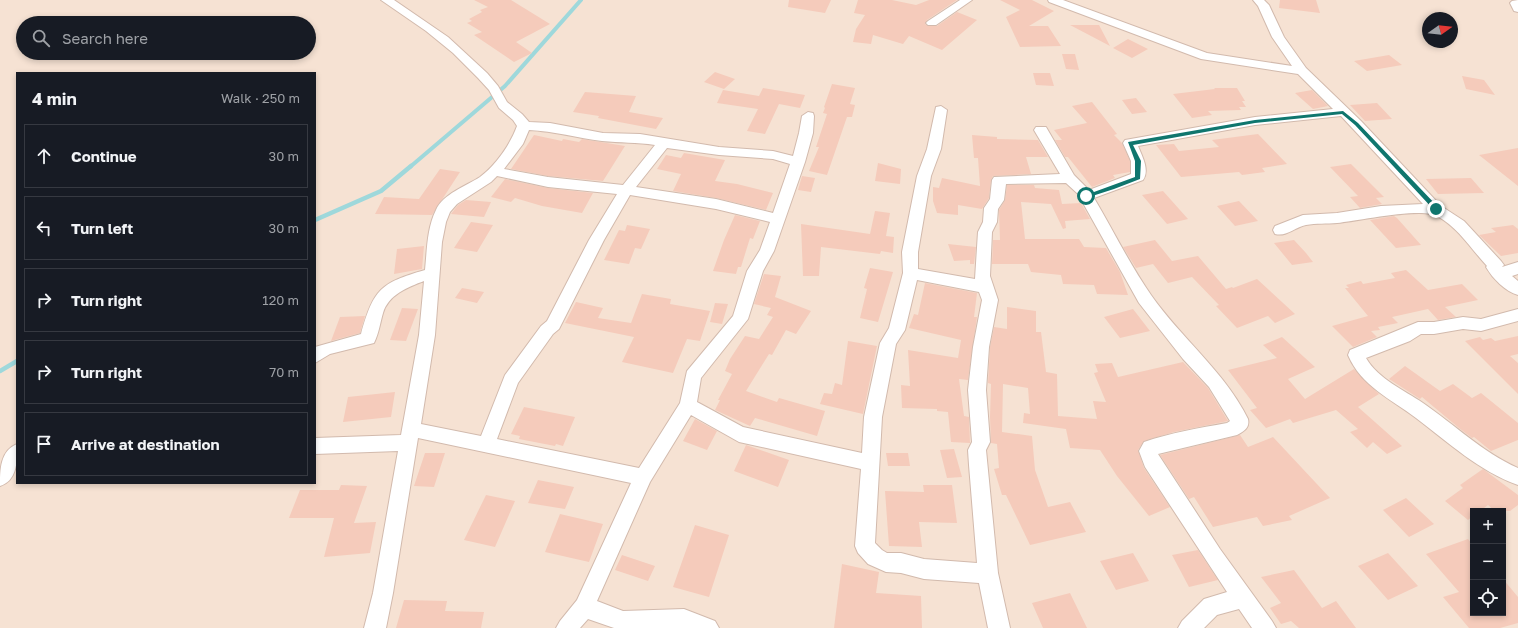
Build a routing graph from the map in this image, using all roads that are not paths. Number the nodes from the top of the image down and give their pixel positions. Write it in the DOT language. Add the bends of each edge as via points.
graph roads {
  1 [pos="386,0"];
  2 [pos="968,0"];
  3 [pos="1053,0"];
  4 [pos="1258,0"];
  5 [pos="932,23"];
  6 [pos="1302,71"];
  7 [pos="941,110"];
  8 [pos="1343,112"];
  9 [pos="808,116"];
  10 [pos="524,126"];
  11 [pos="1041,130"];
  12 [pos="663,143"];
  13 [pos="798,162"];
  14 [pos="493,171"];
  15 [pos="1069,178"];
  16 [pos="626,190"];
  17 [pos="1086,196"];
  18 [pos="1436,209"];
  19 [pos="777,219"];
  20 [pos="1280,230"];
  21 [pos="1518,268"];
  22 [pos="433,273"];
  23 [pos="911,273"];
  24 [pos="1499,274"];
  25 [pos="985,287"];
  26 [pos="1518,289"];
  27 [pos="1518,315"];
  28 [pos="316,355"];
  29 [pos="688,406"];
  30 [pos="409,436"];
  31 [pos="486,445"];
  32 [pos="316,446"];
  33 [pos="16,454"];
  34 [pos="869,463"];
  35 [pos="643,477"];
  36 [pos="0,478"];
  37 [pos="1518,478"];
  38 [pos="988,574"];
  39 [pos="1243,598"];
  40 [pos="584,607"];
  41 [pos="375,628"];
  42 [pos="567,628"];
  43 [pos="708,628"];
  44 [pos="999,628"];
  45 [pos="1189,628"];
  46 [pos="1265,628"];
  1 -- 10 [label="street" via="437,32 494,90 504,106 517,116"];
  2 -- 5 [label="street"];
  3 -- 6 [label="street" via="1205,56"];
  4 -- 6 [label="street" via="1263,5 1278,37"];
  6 -- 8 [label="street"];
  7 -- 23 [label="street" via="934,150 924,176 910,252"];
  8 -- 17 [label="street" via="1255,121 1130,143 1138,161 1138,178"];
  8 -- 18 [label="street"];
  9 -- 13 [label="street"];
  10 -- 12 [label="street" via="550,127 603,138 640,138"];
  10 -- 14 [label="street" via="518,142"];
  11 -- 15 [label="street"];
  12 -- 13 [label="street" via="773,155"];
  12 -- 16 [label="street" via="656,158"];
  13 -- 19 [label="street"];
  14 -- 16 [label="street" via="548,182"];
  14 -- 22 [label="street" via="486,179 457,197 443,210 436,232"];
  15 -- 17 [label="street"];
  15 -- 25 [label="street" via="999,180 997,200 991,208 990,222 985,232 982,276"];
  16 -- 19 [label="street" via="716,204"];
  16 -- 31 [label="street" via="584,263 553,325 511,380"];
  17 -- 39 [label="street" via="1145,299 1215,382 1239,419 1240,424 1237,428 1183,439 1150,448 1148,451 1159,474"];
  18 -- 20 [label="street" via="1427,207 1303,220"];
  18 -- 24 [label="street" via="1450,216 1496,265 1494,267"];
  19 -- 29 [label="street" via="767,250 754,271 740,319 693,376"];
  21 -- 24 [label="street"];
  22 -- 28 [label="street" via="413,278 393,288 377,305 368,338 357,343 328,348"];
  22 -- 30 [label="street" via="426,336"];
  23 -- 25 [label="street"];
  23 -- 34 [label="street" via="897,330 888,343 884,360 873,417"];
  24 -- 26 [label="street"];
  25 -- 38 [label="street" via="990,300 981,347 977,390 981,442 976,450"];
  27 -- 37 [label="street" via="1481,324 1463,323 1418,328 1356,355 1360,365 1391,392 1424,413 1440,428 1486,461"];
  29 -- 34 [label="street" via="739,434"];
  29 -- 35 [label="street"];
  30 -- 31 [label="street"];
  30 -- 32 [label="street"];
  30 -- 41 [label="street"];
  31 -- 35 [label="street"];
  33 -- 36 [label="street"];
  34 -- 38 [label="street" via="865,546 875,557 886,562 901,563 924,570"];
  35 -- 40 [label="street"];
  38 -- 44 [label="street"];
  39 -- 45 [label="street" via="1211,606"];
  39 -- 46 [label="street"];
  40 -- 42 [label="street"];
  40 -- 43 [label="street" via="623,621 684,619"];
}
